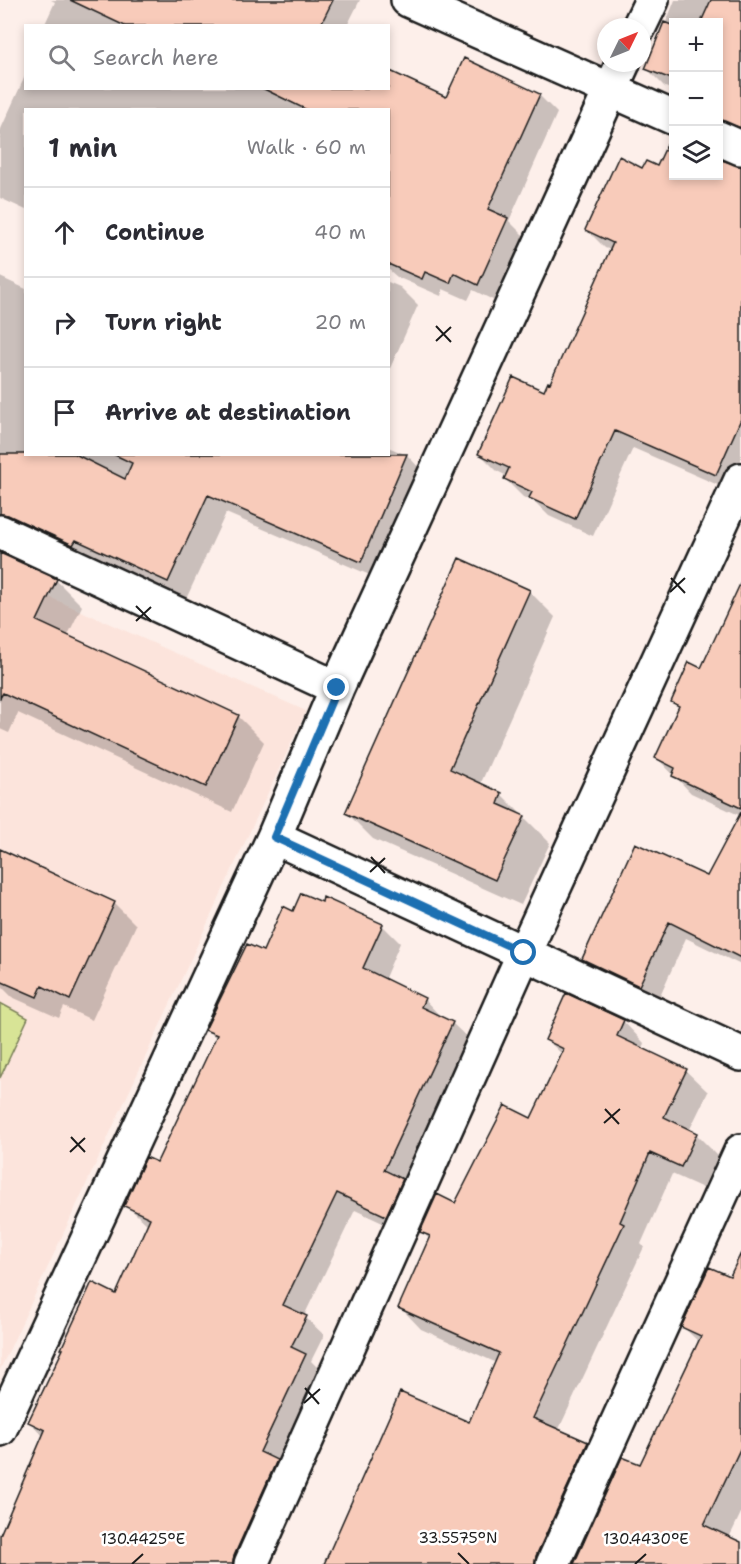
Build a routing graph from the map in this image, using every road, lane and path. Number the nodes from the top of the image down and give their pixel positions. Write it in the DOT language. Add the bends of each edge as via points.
graph roads {
  1 [pos="408,0"];
  2 [pos="652,0"];
  3 [pos="643,18"];
  4 [pos="616,77"];
  5 [pos="669,114"];
  6 [pos="723,140"];
  7 [pos="741,148"];
  8 [pos="741,480"];
  9 [pos="0,532"];
  10 [pos="337,688"];
  11 [pos="274,837"];
  12 [pos="524,953"];
  13 [pos="741,1054"];
  14 [pos="741,1151"];
  15 [pos="0,1429"];
  16 [pos="251,1564"];
  17 [pos="553,1564"];
  1 -- 4 [label="street"];
  2 -- 3 [label="street"];
  4 -- 5 [label="street"];
  4 -- 10 [label="street"];
  6 -- 7 [label="street"];
  8 -- 12 [label="street"];
  9 -- 10 [label="street"];
  10 -- 11 [label="street"];
  11 -- 12 [label="street"];
  11 -- 15 [label="street"];
  12 -- 13 [label="street"];
  12 -- 16 [label="street"];
  14 -- 17 [label="street"];
}
